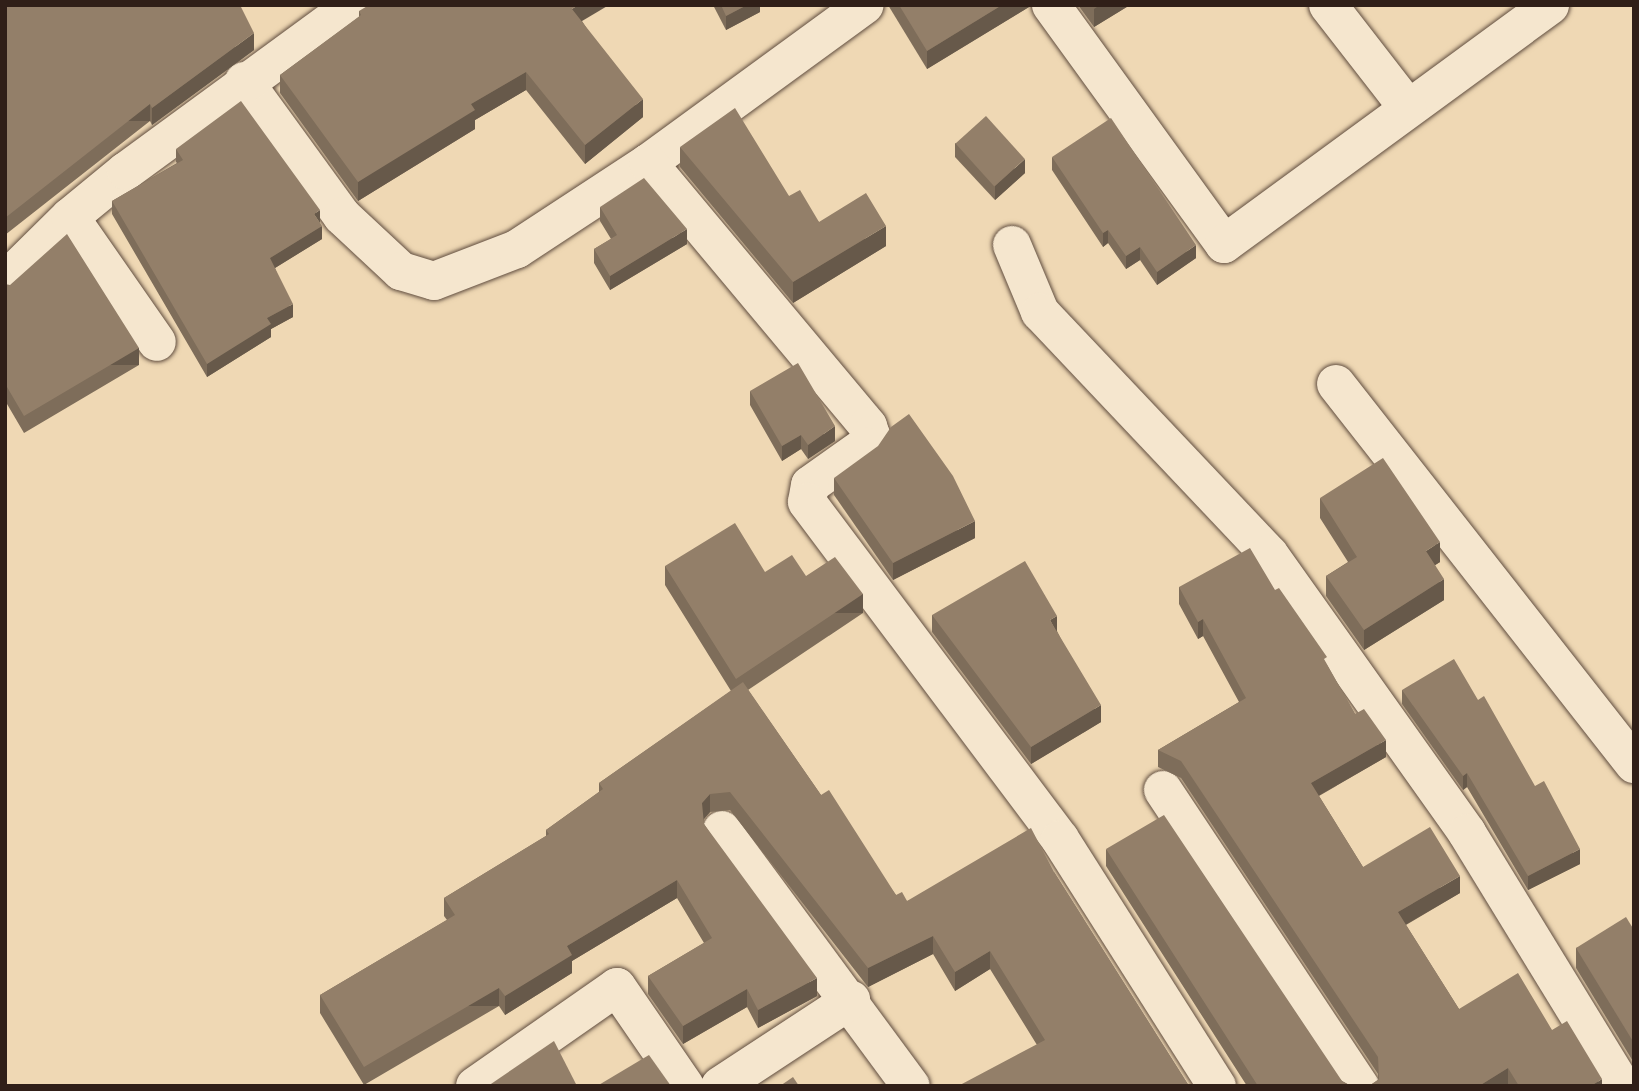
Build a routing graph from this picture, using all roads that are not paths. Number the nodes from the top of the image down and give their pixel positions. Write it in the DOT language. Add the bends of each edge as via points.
graph roads {
  1 [pos="353,5"];
  2 [pos="865,5"];
  3 [pos="1051,5"];
  4 [pos="1328,5"];
  5 [pos="1549,5"];
  6 [pos="244,81"];
  7 [pos="1408,108"];
  8 [pos="648,163"];
  9 [pos="70,217"];
  10 [pos="1012,245"];
  11 [pos="5,281"];
  12 [pos="157,342"];
  13 [pos="1336,383"];
  14 [pos="1634,764"];
  15 [pos="1163,790"];
  16 [pos="722,830"];
  17 [pos="851,1000"];
  18 [pos="475,1086"];
  19 [pos="685,1086"];
  20 [pos="720,1086"];
  21 [pos="911,1086"];
  22 [pos="1217,1086"];
  23 [pos="1360,1086"];
  24 [pos="1622,1086"];
  1 -- 6 [label="street"];
  2 -- 8 [label="street"];
  3 -- 7 [label="street" via="1224,244"];
  4 -- 7 [label="street"];
  5 -- 7 [label="street"];
  6 -- 8 [label="street" via="342,216 401,271 434,281 517,249"];
  6 -- 9 [label="street"];
  8 -- 22 [label="street" via="868,426 871,435 865,446 810,485 807,502 1060,839"];
  9 -- 11 [label="street"];
  9 -- 12 [label="street"];
  10 -- 24 [label="street" via="1041,312 1269,554 1467,833"];
  13 -- 14 [label="street"];
  15 -- 23 [label="street"];
  16 -- 17 [label="street"];
  17 -- 20 [label="street"];
  17 -- 21 [label="street"];
  18 -- 19 [label="street" via="617,987"];
}
